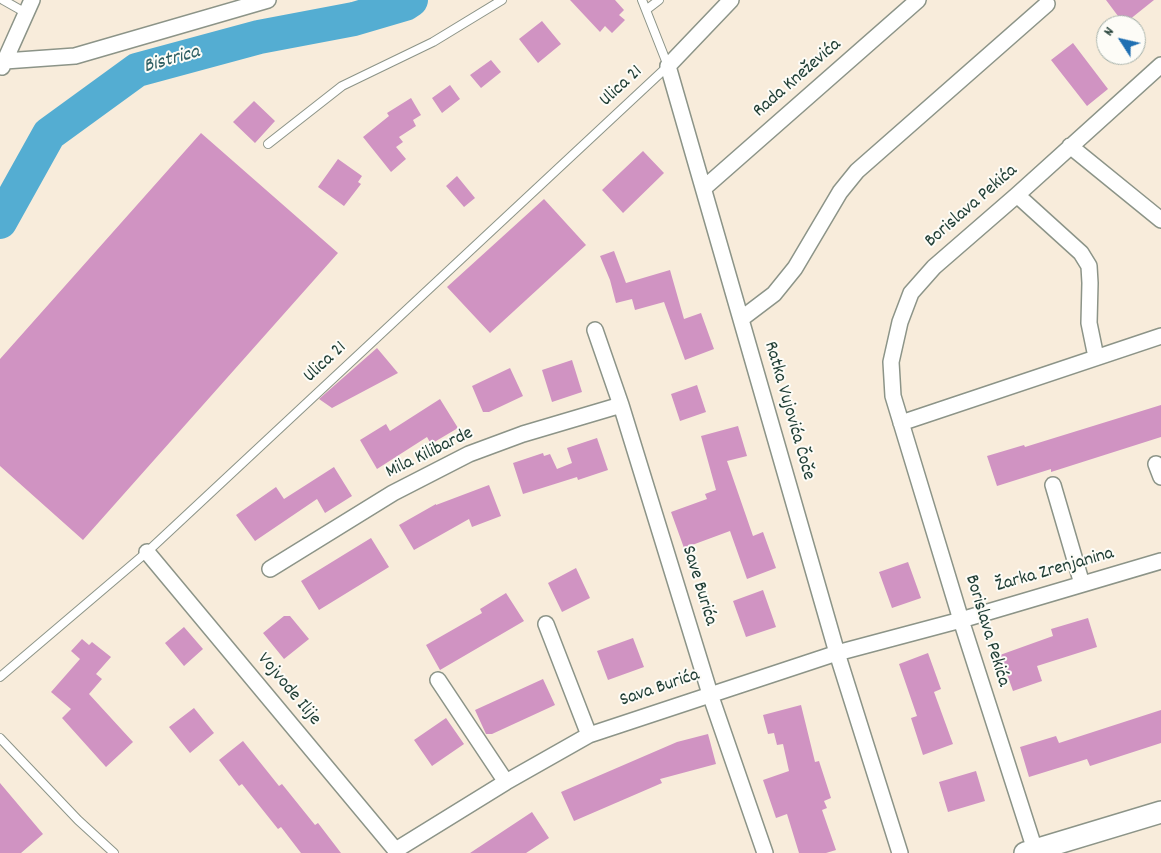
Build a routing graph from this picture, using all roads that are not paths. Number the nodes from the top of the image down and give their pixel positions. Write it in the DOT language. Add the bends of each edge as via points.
graph roads {
  1 [pos="3,0"];
  2 [pos="268,0"];
  3 [pos="502,0"];
  4 [pos="642,0"];
  5 [pos="659,0"];
  6 [pos="731,0"];
  7 [pos="918,0"];
  8 [pos="1047,4"];
  9 [pos="29,6"];
  10 [pos="646,10"];
  11 [pos="1161,64"];
  12 [pos="2,66"];
  13 [pos="668,66"];
  14 [pos="268,144"];
  15 [pos="1070,146"];
  16 [pos="704,188"];
  17 [pos="1017,195"];
  18 [pos="1161,220"];
  19 [pos="741,319"];
  20 [pos="595,330"];
  21 [pos="1161,336"];
  22 [pos="1096,357"];
  23 [pos="621,405"];
  24 [pos="901,423"];
  25 [pos="1053,485"];
  26 [pos="147,552"];
  27 [pos="1161,561"];
  28 [pos="270,569"];
  29 [pos="1082,584"];
  30 [pos="961,620"];
  31 [pos="546,624"];
  32 [pos="837,653"];
  33 [pos="0,677"];
  34 [pos="438,680"];
  35 [pos="710,694"];
  36 [pos="589,735"];
  37 [pos="0,738"];
  38 [pos="506,782"];
  39 [pos="1161,812"];
  40 [pos="397,852"];
  41 [pos="1030,852"];
  42 [pos="114,853"];
  43 [pos="765,853"];
  44 [pos="900,853"];
  1 -- 9 [label="lane"];
  2 -- 12 [label="street" via="75,56"];
  3 -- 14 [label="lane" via="433,42 342,86"];
  4 -- 10 [label="lane"];
  5 -- 10 [label="lane"];
  6 -- 13 [label="street"];
  7 -- 16 [label="street, Rada Kneževića"];
  8 -- 19 [label="street" via="857,171 840,192 796,268 774,294"];
  9 -- 12 [label="street"];
  10 -- 13 [label="lane"];
  11 -- 15 [label="street, Borislava Pekića"];
  13 -- 16 [label="street, Ratka Vujovića Čoče"];
  13 -- 26 [label="lane, Ulica 21"];
  15 -- 17 [label="street, Borislava Pekića"];
  15 -- 18 [label="street"];
  16 -- 19 [label="street, Ratka Vujovića Čoče"];
  17 -- 22 [label="street" via="1081,253 1088,266 1089,323"];
  17 -- 24 [label="street, Borislava Pekića" via="934,267 911,293 900,322 892,362 893,396"];
  19 -- 32 [label="street, Ratka Vujovića Čoče"];
  20 -- 23 [label="street, Save Burića"];
  21 -- 22 [label="street"];
  22 -- 24 [label="street"];
  23 -- 28 [label="street, Mila Kilibarde" via="469,454 393,493"];
  23 -- 35 [label="street, Save Burića"];
  24 -- 30 [label="street, Borislava Pekića"];
  25 -- 29 [label="street"];
  26 -- 33 [label="lane, Ulica 21"];
  26 -- 40 [label="street, Vojvode Ilije"];
  27 -- 29 [label="street, Žarka Zrenjanina"];
  29 -- 30 [label="street, Žarka Zrenjanina"];
  30 -- 32 [label="street, Sava Burića"];
  30 -- 41 [label="street, Borislava Pekića"];
  31 -- 36 [label="street"];
  32 -- 35 [label="street, Sava Burića"];
  32 -- 44 [label="street, Ratka Vujovića Čoče"];
  34 -- 38 [label="street"];
  35 -- 36 [label="street, Sava Burića"];
  35 -- 43 [label="street, Save Burića"];
  36 -- 38 [label="street, Sava Burića"];
  37 -- 42 [label="lane"];
  38 -- 40 [label="street, Sava Burića"];
  39 -- 41 [label="street"];
}
